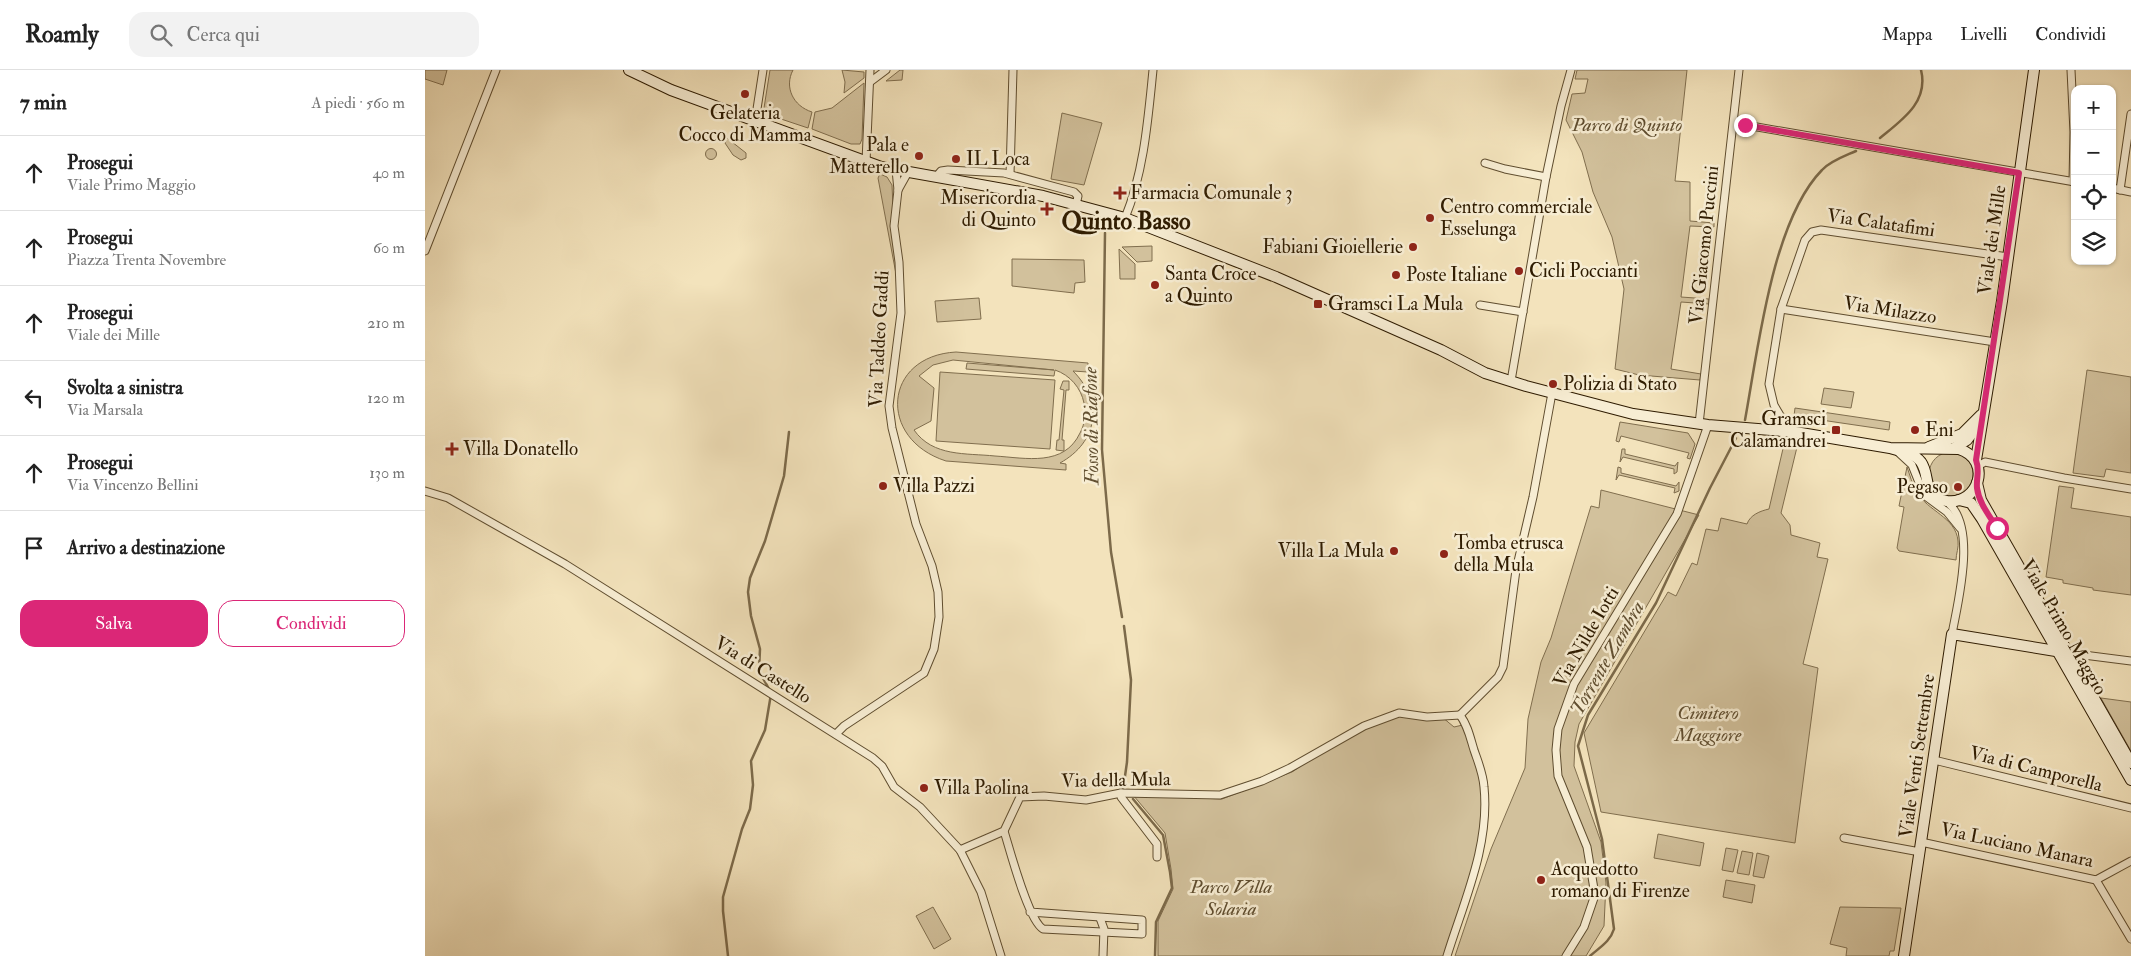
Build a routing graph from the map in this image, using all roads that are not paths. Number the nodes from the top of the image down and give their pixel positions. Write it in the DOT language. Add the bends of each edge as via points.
graph roads {
  1 [pos="496,70"];
  2 [pos="629,70"];
  3 [pos="763,70"];
  4 [pos="886,70"];
  5 [pos="1013,70"];
  6 [pos="1153,70"];
  7 [pos="1739,70"];
  8 [pos="2034,70"];
  9 [pos="2071,70"];
  10 [pos="872,71"];
  11 [pos="1570,72"];
  12 [pos="870,82"];
  13 [pos="2131,114"];
  14 [pos="755,122"];
  15 [pos="1734,123"];
  16 [pos="865,162"];
  17 [pos="1485,163"];
  18 [pos="896,170"];
  19 [pos="908,172"];
  20 [pos="2019,173"];
  21 [pos="1010,174"];
  22 [pos="2074,175"];
  23 [pos="1547,177"];
  24 [pos="936,178"];
  25 [pos="2071,182"];
  26 [pos="2116,189"];
  27 [pos="898,190"];
  28 [pos="2131,192"];
  29 [pos="1076,205"];
  30 [pos="1125,218"];
  31 [pos="425,251"];
  32 [pos="2008,257"];
  33 [pos="1480,304"];
  34 [pos="1781,309"];
  35 [pos="1523,312"];
  36 [pos="1995,342"];
  37 [pos="1511,382"];
  38 [pos="1552,393"];
  39 [pos="1982,414"];
  40 [pos="1704,425"];
  41 [pos="1790,432"];
  42 [pos="1890,448"];
  43 [pos="1953,448"];
  44 [pos="1922,449"];
  45 [pos="1942,449"];
  46 [pos="1977,463"];
  47 [pos="1925,474"];
  48 [pos="1977,483"];
  49 [pos="2131,489"];
  50 [pos="425,491"];
  51 [pos="1944,500"];
  52 [pos="1959,500"];
  53 [pos="1962,531"];
  54 [pos="1952,634"];
  55 [pos="2063,652"];
  56 [pos="2131,661"];
  57 [pos="1460,715"];
  58 [pos="835,734"];
  59 [pos="1934,760"];
  60 [pos="2131,763"];
  61 [pos="2131,780"];
  62 [pos="1121,793"];
  63 [pos="2131,808"];
  64 [pos="1004,831"];
  65 [pos="1844,838"];
  66 [pos="1921,847"];
  67 [pos="960,850"];
  68 [pos="1157,857"];
  69 [pos="2131,861"];
  70 [pos="2096,880"];
  71 [pos="1030,912"];
  72 [pos="1100,918"];
  73 [pos="991,923"];
  74 [pos="1104,932"];
  75 [pos="2131,939"];
  76 [pos="996,956"];
  77 [pos="1001,956"];
  78 [pos="1103,956"];
  79 [pos="1447,956"];
  80 [pos="1566,956"];
  81 [pos="1904,956"];
  1 -- 31 [label="street"];
  2 -- 14 [label="main road"];
  3 -- 14 [label="street"];
  4 -- 12 [label="street"];
  5 -- 21 [label="street"];
  6 -- 30 [label="street" via="1144,146"];
  7 -- 15 [label="street, Via Giacomo Puccini"];
  8 -- 20 [label="main road, Viale dei Mille"];
  9 -- 22 [label="street"];
  10 -- 12 [label="street"];
  11 -- 23 [label="street"];
  12 -- 16 [label="street"];
  13 -- 26 [label="street"];
  14 -- 16 [label="main road"];
  15 -- 20 [label="street"];
  15 -- 40 [label="street, Via Giacomo Puccini"];
  16 -- 18 [label="main road"];
  17 -- 23 [label="street"];
  18 -- 19 [label="main road"];
  18 -- 27 [label="street, Via Taddeo Gaddi"];
  19 -- 24 [label="main road"];
  19 -- 27 [label="street, Via Taddeo Gaddi"];
  20 -- 25 [label="street"];
  20 -- 32 [label="main road, Viale dei Mille"];
  21 -- 24 [label="street" via="948,170 938,173"];
  21 -- 29 [label="street" via="1074,192 1078,196"];
  23 -- 35 [label="street"];
  24 -- 29 [label="main road" via="1035,194"];
  26 -- 28 [label="street"];
  27 -- 58 [label="street, Via Taddeo Gaddi" via="894,226 899,256 901,313 889,406 916,524 937,580 938,622 931,659 924,673"];
  29 -- 30 [label="main road"];
  30 -- 37 [label="main road" via="1276,277"];
  32 -- 34 [label="street, Via Calatafimi" via="1814,231 1805,240"];
  32 -- 36 [label="main road, Viale dei Mille"];
  33 -- 35 [label="street"];
  34 -- 36 [label="street, Via Milazzo"];
  34 -- 41 [label="street, Via Calatafimi" via="1769,389 1774,405"];
  35 -- 37 [label="street"];
  36 -- 39 [label="main road, Viale dei Mille"];
  37 -- 38 [label="main road"];
  38 -- 40 [label="main road" via="1633,414"];
  38 -- 57 [label="street" via="1516,570 1503,667 1498,677"];
  39 -- 43 [label="main road" via="1973,434"];
  39 -- 44 [label="main road" via="1962,434"];
  39 -- 46 [label="main road"];
  40 -- 41 [label="main road"];
  40 -- 80 [label="street, Via Nilde Iotti" via="1683,500 1665,536 1574,684 1559,729 1556,750 1558,776 1587,848 1595,895 1584,926"];
  41 -- 42 [label="main road"];
  42 -- 44 [label="main road"];
  42 -- 47 [label="main road" via="1916,457"];
  42 -- 53 [label="street" via="1907,459 1924,495 1947,512"];
  43 -- 45 [label="main road"];
  43 -- 46 [label="main road" via="1969,453"];
  44 -- 45 [label="main road"];
  45 -- 47 [label="main road" via="1929,460"];
  46 -- 48 [label="main road"];
  46 -- 49 [label="street"];
  47 -- 51 [label="main road" via="1931,492"];
  48 -- 52 [label="main road" via="1969,494"];
  48 -- 55 [label="main road, Viale Primo Maggio" via="1981,500"];
  50 -- 58 [label="street, Via di Castello" via="448,498 565,564"];
  51 -- 52 [label="main road"];
  51 -- 53 [label="street, Viale Venti Settembre" via="1952,506"];
  52 -- 55 [label="main road, Viale Primo Maggio" via="1969,501 1982,519"];
  53 -- 54 [label="street, Viale Venti Settembre" via="1963,561"];
  54 -- 55 [label="main road"];
  54 -- 59 [label="main road, Viale Venti Settembre"];
  55 -- 56 [label="street"];
  55 -- 60 [label="main road, Viale Primo Maggio"];
  55 -- 61 [label="main road, Viale Primo Maggio"];
  57 -- 62 [label="street, Via della Mula" via="1399,713 1364,726 1263,781 1220,795"];
  57 -- 79 [label="street" via="1467,724 1480,764 1485,814 1482,844"];
  58 -- 67 [label="street, Via di Castello" via="882,766 894,788 920,807"];
  59 -- 63 [label="street, Via di Camporella"];
  59 -- 66 [label="main road, Viale Venti Settembre"];
  62 -- 64 [label="street, Via della Mula" via="1086,800 1020,797"];
  62 -- 68 [label="street" via="1157,844"];
  64 -- 67 [label="street"];
  64 -- 71 [label="street"];
  65 -- 66 [label="street, Via Luciano Manara"];
  66 -- 70 [label="street, Via Luciano Manara"];
  66 -- 81 [label="main road, Viale Venti Settembre"];
  67 -- 73 [label="street, Via di Castello" via="981,892"];
  69 -- 70 [label="street, Via Luciano Manara"];
  70 -- 75 [label="street"];
  71 -- 72 [label="street"];
  71 -- 74 [label="street" via="1037,926 1043,929"];
  72 -- 74 [label="street"];
  72 -- 74 [label="street" via="1142,920 1143,934"];
  73 -- 76 [label="street" via="988,929"];
  73 -- 77 [label="street, Via di Castello"];
  74 -- 78 [label="street"];
}
